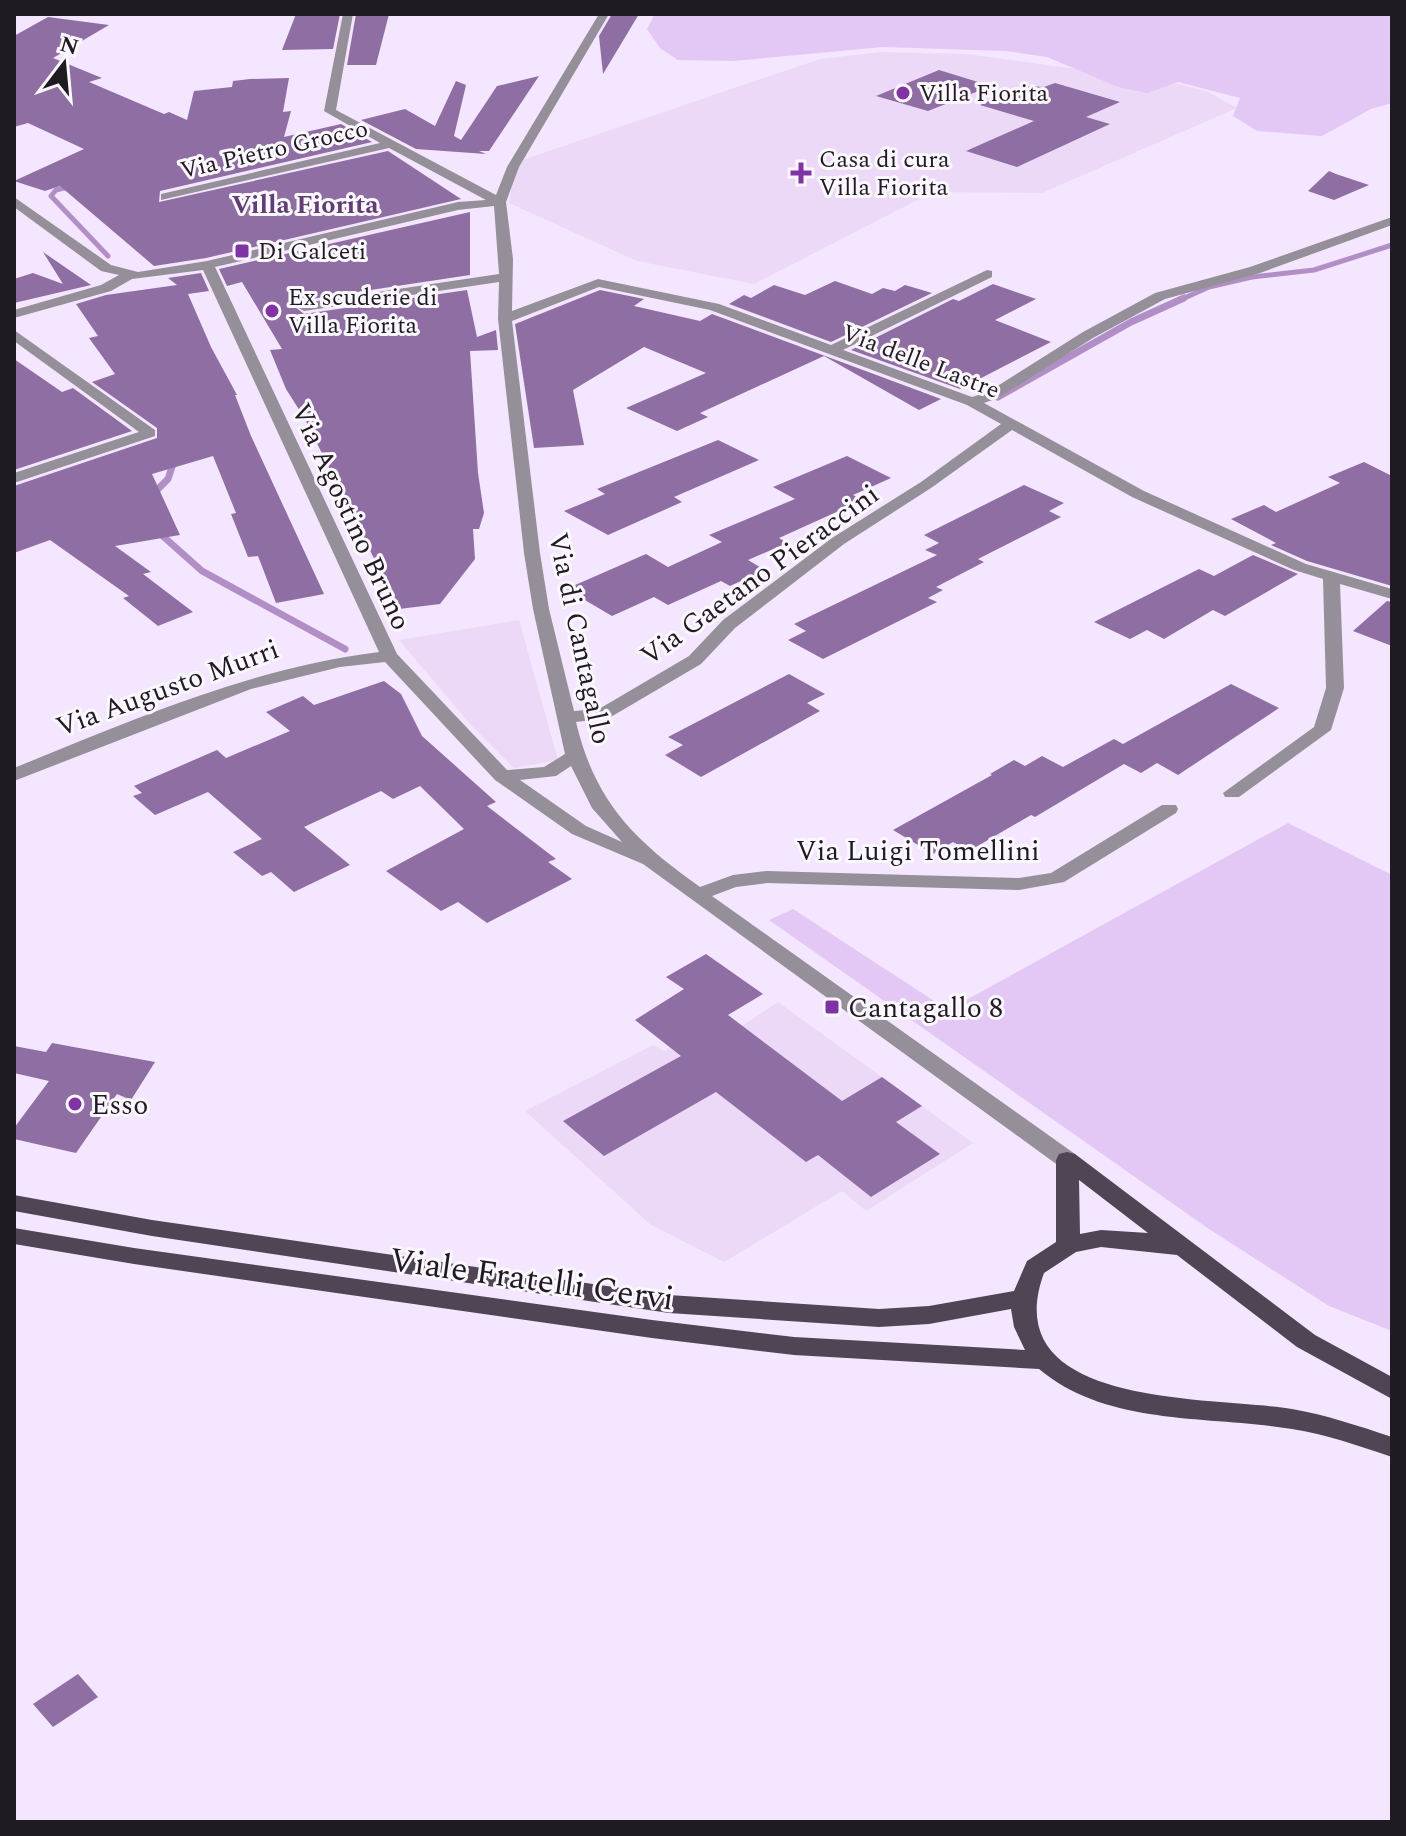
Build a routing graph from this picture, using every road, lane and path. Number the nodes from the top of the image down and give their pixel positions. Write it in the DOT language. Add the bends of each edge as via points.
graph roads {
  1 [pos="348,14"];
  2 [pos="604,14"];
  3 [pos="393,143"];
  4 [pos="165,197"];
  5 [pos="14,201"];
  6 [pos="500,202"];
  7 [pos="1392,221"];
  8 [pos="207,265"];
  9 [pos="987,274"];
  10 [pos="129,275"];
  11 [pos="506,277"];
  12 [pos="304,307"];
  13 [pos="14,314"];
  14 [pos="505,319"];
  15 [pos="14,334"];
  16 [pos="830,351"];
  17 [pos="972,402"];
  18 [pos="1012,423"];
  19 [pos="14,478"];
  20 [pos="1331,577"];
  21 [pos="1392,594"];
  22 [pos="389,656"];
  23 [pos="567,717"];
  24 [pos="575,756"];
  25 [pos="14,775"];
  26 [pos="502,776"];
  27 [pos="1232,793"];
  28 [pos="1169,809"];
  29 [pos="651,861"];
  30 [pos="698,894"];
  31 [pos="1067,1160"];
  32 [pos="14,1203"];
  33 [pos="14,1236"];
  34 [pos="1068,1243"];
  35 [pos="1188,1249"];
  36 [pos="1023,1298"];
  37 [pos="1044,1360"];
  38 [pos="1392,1389"];
  39 [pos="1392,1447"];
  1 -- 3 [label="street" via="330,111"];
  2 -- 6 [label="street, Via di Cantagallo" via="513,167"];
  3 -- 4 [label="street, Via Pietro Grocco"];
  3 -- 6 [label="street"];
  5 -- 10 [label="street" via="89,258"];
  6 -- 8 [label="street" via="458,206"];
  6 -- 11 [label="street, Via di Cantagallo"];
  7 -- 17 [label="street" via="1255,270 1160,296 993,395"];
  8 -- 10 [label="street"];
  8 -- 22 [label="street, Via Agostino Bruno"];
  9 -- 16 [label="street"];
  10 -- 13 [label="street" via="106,288"];
  11 -- 12 [label="street"];
  11 -- 14 [label="street, Via di Cantagallo"];
  14 -- 16 [label="street, Via delle Lastre" via="598,283 714,307"];
  14 -- 23 [label="street, Via di Cantagallo" via="532,553"];
  15 -- 19 [label="street" via="150,433"];
  16 -- 17 [label="street, Via delle Lastre"];
  17 -- 18 [label="street, Via delle Lastre"];
  18 -- 20 [label="street, Via delle Lastre" via="1138,494"];
  18 -- 23 [label="street, Via Gaetano Pieraccini" via="838,541 729,624 695,660 603,714"];
  20 -- 21 [label="street, Via delle Lastre"];
  20 -- 27 [label="street" via="1335,688 1322,730"];
  22 -- 25 [label="street, Via Augusto Murri" via="298,668 241,686"];
  22 -- 26 [label="street, Via Agostino Bruno"];
  23 -- 24 [label="street, Via di Cantagallo"];
  24 -- 26 [label="street" via="549,772"];
  24 -- 29 [label="street, Via di Cantagallo" via="601,808"];
  26 -- 29 [label="street, Via Agostino Bruno" via="579,830"];
  28 -- 30 [label="street, Via Luigi Tomellini" via="1057,878 1019,884 767,877 733,881"];
  29 -- 30 [label="street, Via di Cantagallo"];
  30 -- 31 [label="street, Via di Cantagallo"];
  31 -- 34 [label="main road"];
  31 -- 35 [label="main road"];
  32 -- 36 [label="main road, Viale Fratelli Cervi" via="669,1304 879,1318"];
  33 -- 37 [label="main road, Viale Fratelli Cervi" via="652,1329 794,1346"];
  34 -- 35 [label="main road" via="1120,1237"];
  34 -- 36 [label="main road" via="1035,1266"];
  35 -- 38 [label="main road" via="1306,1341"];
  36 -- 37 [label="main road" via="1029,1334"];
  37 -- 39 [label="main road" via="1074,1383 1109,1397 1292,1419"];
}
